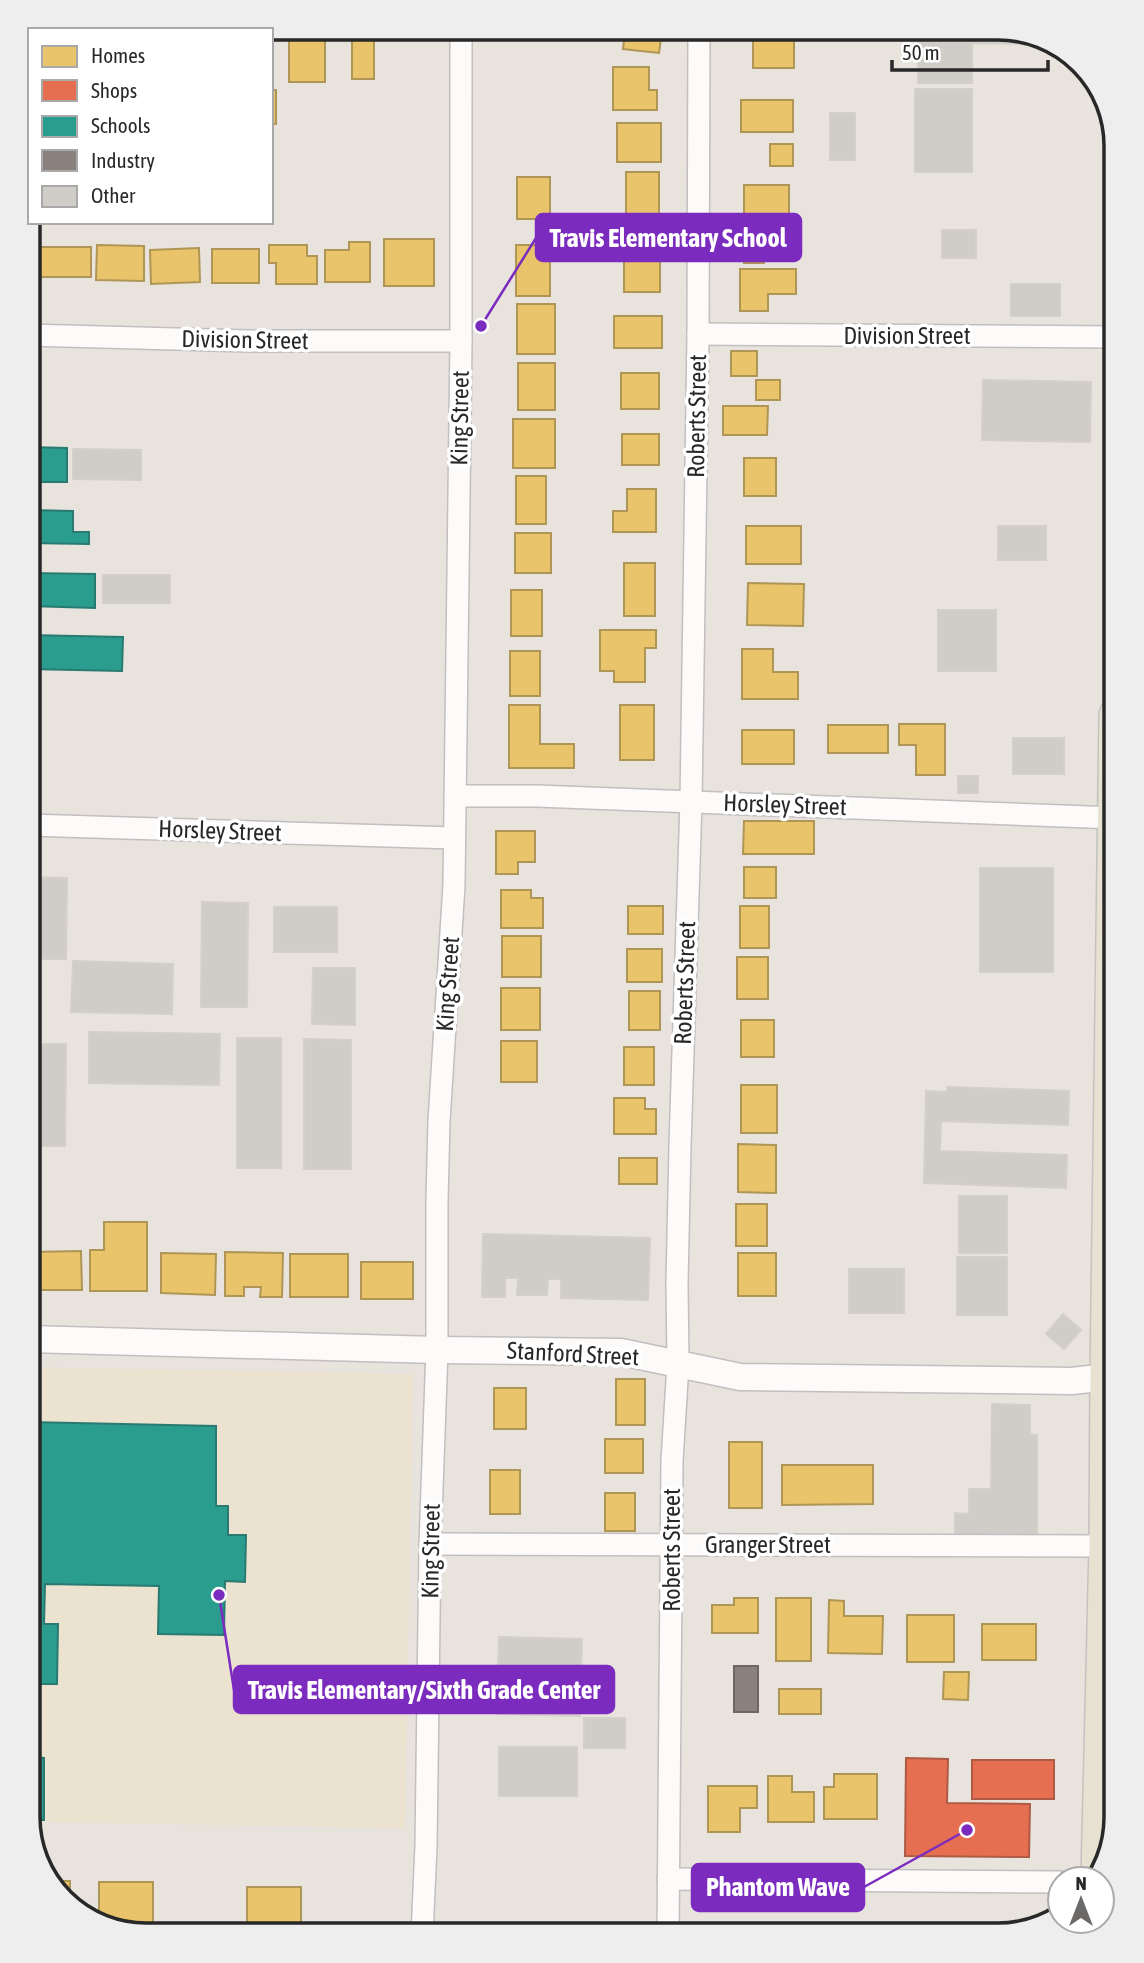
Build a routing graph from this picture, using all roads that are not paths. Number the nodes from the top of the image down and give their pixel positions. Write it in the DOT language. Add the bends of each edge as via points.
graph roads {
  1 [pos="461,40"];
  2 [pos="699,40"];
  3 [pos="698,334"];
  4 [pos="40,335"];
  5 [pos="1104,337"];
  6 [pos="461,341"];
  7 [pos="455,796"];
  8 [pos="691,802"];
  9 [pos="1104,818"];
  10 [pos="40,825"];
  11 [pos="454,838"];
  12 [pos="40,1339"];
  13 [pos="437,1350"];
  14 [pos="678,1364"];
  15 [pos="1104,1377"];
  16 [pos="430,1544"];
  17 [pos="672,1544"];
  18 [pos="1104,1546"];
  19 [pos="1104,1629"];
  20 [pos="1099,1848"];
  21 [pos="668,1879"];
  22 [pos="1046,1882"];
  23 [pos="423,1923"];
  24 [pos="668,1923"];
  1 -- 6 [label="street, King Street"];
  2 -- 3 [label="street, Roberts Street"];
  3 -- 5 [label="street, Division Street"];
  3 -- 8 [label="street, Roberts Street"];
  4 -- 6 [label="street, Division Street"];
  6 -- 7 [label="street, King Street"];
  7 -- 8 [label="street, Horsley Street"];
  7 -- 11 [label="street, King Street"];
  8 -- 9 [label="street, Horsley Street"];
  8 -- 14 [label="street, Roberts Street"];
  10 -- 11 [label="street, Horsley Street"];
  11 -- 13 [label="street, King Street" via="439,1121"];
  12 -- 13 [label="street, Stanford Street"];
  13 -- 14 [label="street, Stanford Street" via="621,1352"];
  13 -- 16 [label="street, King Street"];
  14 -- 15 [label="street, Stanford Street" via="740,1377 1072,1381"];
  14 -- 17 [label="street, Roberts Street"];
  16 -- 17 [label="street, Granger Street"];
  16 -- 23 [label="street, King Street"];
  17 -- 18 [label="street, Granger Street"];
  17 -- 21 [label="street, Roberts Street"];
  19 -- 20 [label="main road"];
  21 -- 22 [label="street"];
  21 -- 24 [label="street, Roberts Street"];
}
